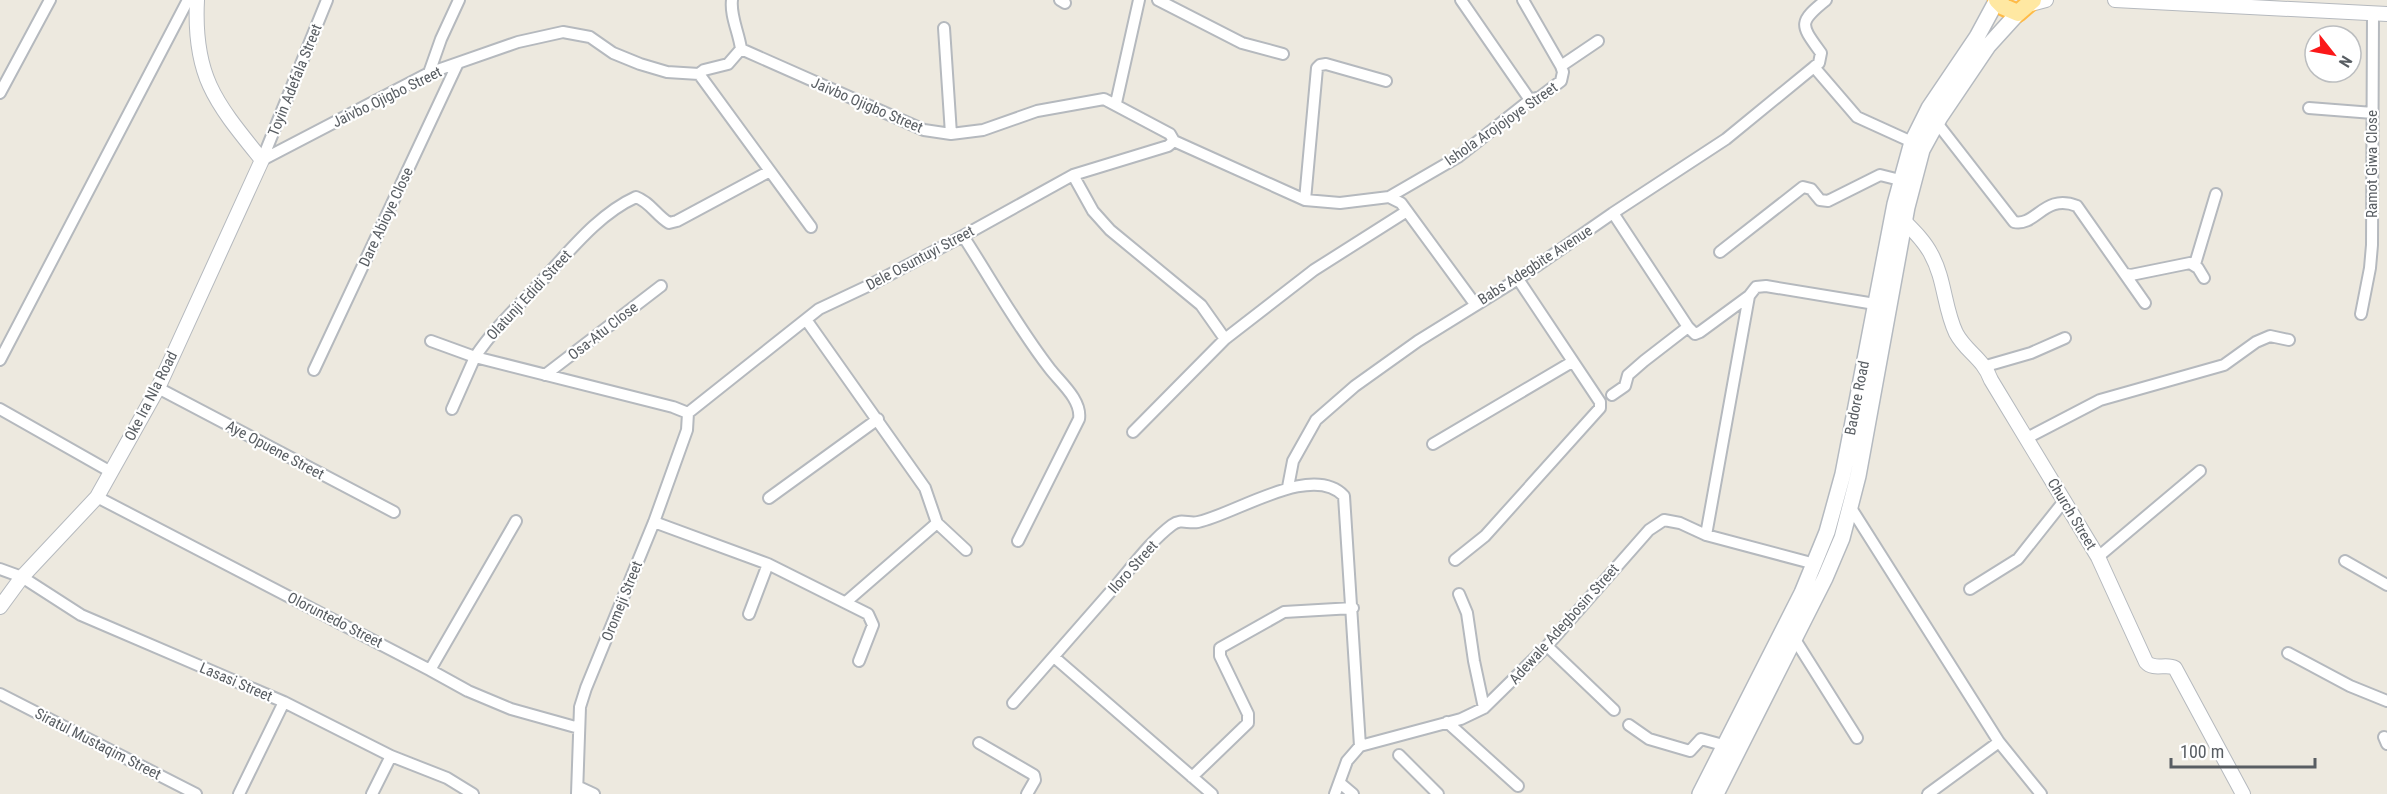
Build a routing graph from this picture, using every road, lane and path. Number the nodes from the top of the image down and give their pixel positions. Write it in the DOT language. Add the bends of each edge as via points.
graph roads {
  1 [pos="50,0"];
  2 [pos="188,0"];
  3 [pos="197,0"];
  4 [pos="327,0"];
  5 [pos="459,0"];
  6 [pos="732,0"];
  7 [pos="1139,0"];
  8 [pos="1158,0"];
  9 [pos="1461,0"];
  10 [pos="1523,0"];
  11 [pos="1826,0"];
  12 [pos="1997,0"];
  13 [pos="2115,0"];
  14 [pos="2195,2"];
  15 [pos="2032,4"];
  16 [pos="2317,5"];
  17 [pos="2380,13"];
  18 [pos="944,28"];
  19 [pos="1598,41"];
  20 [pos="741,49"];
  21 [pos="1283,54"];
  22 [pos="457,65"];
  23 [pos="1561,66"];
  24 [pos="1814,67"];
  25 [pos="429,73"];
  26 [pos="699,74"];
  27 [pos="1386,81"];
  28 [pos="0,93"];
  29 [pos="1530,100"];
  30 [pos="1116,103"];
  31 [pos="2309,108"];
  32 [pos="2373,113"];
  33 [pos="1937,123"];
  34 [pos="951,134"];
  35 [pos="1174,141"];
  36 [pos="1912,141"];
  37 [pos="262,160"];
  38 [pos="771,171"];
  39 [pos="1073,175"];
  40 [pos="1900,180"];
  41 [pos="2216,194"];
  42 [pos="1389,197"];
  43 [pos="1305,200"];
  44 [pos="1407,211"];
  45 [pos="1613,213"];
  46 [pos="1905,222"];
  47 [pos="811,227"];
  48 [pos="963,236"];
  49 [pos="1720,252"];
  50 [pos="2194,264"];
  51 [pos="2126,274"];
  52 [pos="2204,278"];
  53 [pos="1518,279"];
  54 [pos="661,286"];
  55 [pos="1749,296"];
  56 [pos="2145,303"];
  57 [pos="1475,304"];
  58 [pos="1875,304"];
  59 [pos="2361,314"];
  60 [pos="807,321"];
  61 [pos="1688,327"];
  62 [pos="2065,338"];
  63 [pos="1225,339"];
  64 [pos="2289,340"];
  65 [pos="431,341"];
  66 [pos="475,357"];
  67 [pos="0,360"];
  68 [pos="1572,362"];
  69 [pos="1986,366"];
  70 [pos="314,370"];
  71 [pos="545,375"];
  72 [pos="158,388"];
  73 [pos="1612,395"];
  74 [pos="0,409"];
  75 [pos="452,410"];
  76 [pos="688,413"];
  77 [pos="878,419"];
  78 [pos="1133,432"];
  79 [pos="2027,438"];
  80 [pos="1433,444"];
  81 [pos="2200,471"];
  82 [pos="111,472"];
  83 [pos="1288,487"];
  84 [pos="97,497"];
  85 [pos="769,498"];
  86 [pos="2064,501"];
  87 [pos="1851,508"];
  88 [pos="394,512"];
  89 [pos="516,521"];
  90 [pos="654,522"];
  91 [pos="937,523"];
  92 [pos="1706,535"];
  93 [pos="1018,541"];
  94 [pos="966,550"];
  95 [pos="2098,557"];
  96 [pos="1455,560"];
  97 [pos="2345,561"];
  98 [pos="768,564"];
  99 [pos="1815,564"];
  100 [pos="0,569"];
  101 [pos="22,577"];
  102 [pos="2387,585"];
  103 [pos="1970,589"];
  104 [pos="1459,594"];
  105 [pos="846,602"];
  106 [pos="0,606"];
  107 [pos="1353,608"];
  108 [pos="749,614"];
  109 [pos="1794,638"];
  110 [pos="1547,646"];
  111 [pos="2288,653"];
  112 [pos="1054,657"];
  113 [pos="859,661"];
  114 [pos="430,670"];
  115 [pos="0,694"];
  116 [pos="2387,701"];
  117 [pos="284,702"];
  118 [pos="1013,703"];
  119 [pos="1484,708"];
  120 [pos="1614,710"];
  121 [pos="1447,722"];
  122 [pos="1629,725"];
  123 [pos="579,728"];
  124 [pos="1857,738"];
  125 [pos="1999,742"];
  126 [pos="979,743"];
  127 [pos="1723,745"];
  128 [pos="1360,746"];
  129 [pos="1399,755"];
  130 [pos="391,756"];
  131 [pos="1192,777"];
  132 [pos="1340,783"];
  133 [pos="1518,786"];
  134 [pos="578,790"];
  135 [pos="196,794"];
  136 [pos="239,794"];
  137 [pos="372,794"];
  138 [pos="473,794"];
  139 [pos="594,794"];
  140 [pos="1028,794"];
  141 [pos="1212,794"];
  142 [pos="1335,794"];
  143 [pos="1353,794"];
  144 [pos="1438,794"];
  145 [pos="1700,794"];
  146 [pos="1716,794"];
  147 [pos="1928,794"];
  148 [pos="2041,794"];
  149 [pos="2243,794"];
  1 -- 28 [label="street"];
  2 -- 67 [label="street"];
  3 -- 37 [label="street" via="198,52 206,81 229,119"];
  4 -- 37 [label="street, Toyin Adefala Street"];
  5 -- 25 [label="street"];
  6 -- 20 [label="street"];
  7 -- 30 [label="street"];
  8 -- 21 [label="street" via="1242,43"];
  9 -- 29 [label="street"];
  10 -- 23 [label="street"];
  11 -- 24 [label="street" via="1805,22 1805,30 1821,53"];
  12 -- 15 [label="main road" via="2004,8"];
  12 -- 36 [label="main road, Badore Road"];
  13 -- 14 [label="street"];
  14 -- 16 [label="street"];
  15 -- 33 [label="main road, Badore Road" via="1988,46"];
  16 -- 17 [label="street"];
  17 -- 32 [label="street, Ramot Giwa Close"];
  18 -- 34 [label="street"];
  19 -- 23 [label="street, Ishola Arojojoye Street"];
  20 -- 26 [label="street, Jaivbo Ojigbo Street" via="728,64"];
  20 -- 34 [label="street, Jaivbo Ojigbo Street" via="924,130"];
  22 -- 25 [label="street, Jaivbo Ojigbo Street"];
  22 -- 26 [label="street, Jaivbo Ojigbo Street" via="518,42 563,32 590,38 640,64 667,72"];
  22 -- 70 [label="street, Dare Abioye Close"];
  23 -- 29 [label="street, Ishola Arojojoye Street" via="1561,81"];
  24 -- 36 [label="street" via="1857,117"];
  24 -- 45 [label="street, Babs Adegbite Avenue" via="1726,139"];
  25 -- 37 [label="street, Jaivbo Ojigbo Street"];
  26 -- 38 [label="street"];
  27 -- 43 [label="street" via="1326,64 1317,68"];
  29 -- 42 [label="street, Ishola Arojojoye Street" via="1458,157"];
  30 -- 34 [label="street, Jaivbo Ojigbo Street" via="1095,99 1037,111 983,130"];
  30 -- 35 [label="street, Jaivbo Ojigbo Street" via="1170,134"];
  31 -- 32 [label="street"];
  32 -- 59 [label="street, Ramot Giwa Close" via="2371,256"];
  33 -- 46 [label="main road, Badore Road" via="1922,150"];
  33 -- 51 [label="street" via="2014,222 2024,222 2054,203 2066,201 2077,206"];
  35 -- 39 [label="street, Dele Osuntuyi Street"];
  35 -- 43 [label="street, Jaivbo Ojigbo Street"];
  36 -- 40 [label="main road, Badore Road"];
  37 -- 72 [label="street, Oke Ira Nla Road"];
  38 -- 47 [label="street"];
  38 -- 66 [label="street, Olatunji Edidi Street" via="669,223 646,201 636,197 626,202 581,239"];
  39 -- 48 [label="street, Dele Osuntuyi Street"];
  39 -- 63 [label="street" via="1093,211 1110,230 1201,305"];
  40 -- 49 [label="street" via="1880,175 1828,201 1820,200 1811,189 1803,187"];
  40 -- 58 [label="main road, Badore Road"];
  41 -- 50 [label="street"];
  42 -- 43 [label="street, Jaivbo Ojigbo Street" via="1340,202"];
  42 -- 44 [label="street" via="1401,202"];
  44 -- 57 [label="street"];
  44 -- 63 [label="street" via="1314,270"];
  45 -- 53 [label="street, Babs Adegbite Avenue"];
  45 -- 61 [label="street"];
  46 -- 69 [label="street, Church Street" via="1932,255 1957,334"];
  46 -- 87 [label="main road, Badore Road"];
  48 -- 60 [label="street, Dele Osuntuyi Street" via="819,309"];
  48 -- 93 [label="street" via="1080,412"];
  50 -- 51 [label="street"];
  50 -- 52 [label="street"];
  51 -- 56 [label="street"];
  53 -- 57 [label="street, Babs Adegbite Avenue"];
  53 -- 68 [label="street"];
  54 -- 71 [label="street, Osa-Atu Close"];
  55 -- 58 [label="street" via="1756,287 1766,286"];
  55 -- 61 [label="street" via="1700,332 1695,334"];
  55 -- 92 [label="street"];
  57 -- 83 [label="street, Babs Adegbite Avenue" via="1355,386 1316,420 1293,460"];
  58 -- 99 [label="main road, Badore Road" via="1843,474"];
  60 -- 76 [label="street, Dele Osuntuyi Street"];
  60 -- 77 [label="street"];
  61 -- 73 [label="street" via="1644,361 1629,375 1625,386"];
  62 -- 69 [label="street"];
  63 -- 78 [label="street"];
  64 -- 79 [label="street" via="2270,336 2224,365 2100,400"];
  65 -- 66 [label="street"];
  66 -- 71 [label="street, Olatunji Edidi Street"];
  66 -- 75 [label="street"];
  68 -- 80 [label="street"];
  68 -- 96 [label="street" via="1600,402 1600,408 1485,536"];
  69 -- 79 [label="street, Church Street" via="1991,381"];
  71 -- 76 [label="street, Olatunji Edidi Street"];
  72 -- 82 [label="street, Oke Ira Nla Road"];
  72 -- 88 [label="street, Aye Opuene Street"];
  74 -- 82 [label="street"];
  76 -- 90 [label="street, Oromeji Street" via="687,430"];
  77 -- 85 [label="street"];
  77 -- 91 [label="street" via="925,488"];
  79 -- 86 [label="street, Church Street"];
  81 -- 95 [label="street"];
  82 -- 84 [label="street, Oke Ira Nla Road"];
  83 -- 107 [label="street, Iloro Street" via="1317,485 1338,490 1344,496"];
  83 -- 112 [label="street, Iloro Street" via="1196,522 1184,520 1172,525"];
  84 -- 101 [label="street, Oke Ira Nla Road"];
  84 -- 114 [label="street, Oloruntedo Street"];
  86 -- 95 [label="street, Church Street"];
  86 -- 103 [label="street" via="2018,559"];
  87 -- 109 [label="main road, Badore Road" via="1834,559"];
  87 -- 125 [label="street"];
  89 -- 114 [label="street"];
  90 -- 98 [label="street"];
  90 -- 123 [label="street, Oromeji Street" via="586,688"];
  91 -- 94 [label="street"];
  91 -- 105 [label="street"];
  92 -- 99 [label="street, Adewale Adegbosin Street"];
  92 -- 110 [label="street, Adewale Adegbosin Street" via="1664,520 1649,530"];
  95 -- 149 [label="street, Church Street" via="2146,662 2155,667 2175,668"];
  97 -- 102 [label="street"];
  98 -- 105 [label="street"];
  98 -- 108 [label="street"];
  99 -- 127 [label="main road, Badore Road"];
  100 -- 101 [label="street, Lasasi Street"];
  101 -- 106 [label="street, Oke Ira Nla Road"];
  101 -- 117 [label="street, Lasasi Street" via="81,615"];
  104 -- 119 [label="street" via="1467,613"];
  105 -- 113 [label="street" via="868,614 873,625"];
  107 -- 128 [label="street"];
  107 -- 131 [label="street" via="1284,612 1220,648 1220,656 1248,714 1248,723"];
  109 -- 124 [label="street"];
  109 -- 146 [label="main road, Badore Road"];
  110 -- 119 [label="street, Adewale Adegbosin Street"];
  110 -- 120 [label="street"];
  111 -- 116 [label="street"];
  112 -- 118 [label="street, Iloro Street"];
  112 -- 131 [label="street"];
  114 -- 123 [label="street, Oloruntedo Street" via="511,709"];
  115 -- 135 [label="street, Siratul Mustaqim Street"];
  117 -- 130 [label="street, Lasasi Street"];
  117 -- 136 [label="street"];
  119 -- 121 [label="street, Adewale Adegbosin Street"];
  121 -- 128 [label="street, Adewale Adegbosin Street"];
  121 -- 133 [label="street"];
  122 -- 127 [label="street" via="1649,739 1690,751 1701,739"];
  123 -- 134 [label="street, Oromeji Street"];
  125 -- 147 [label="street"];
  125 -- 148 [label="street"];
  126 -- 140 [label="street" via="1034,775"];
  127 -- 145 [label="main road, Badore Road"];
  128 -- 132 [label="street" via="1347,761"];
  129 -- 144 [label="street"];
  130 -- 137 [label="street"];
  130 -- 138 [label="street, Lasasi Street" via="447,778"];
  131 -- 141 [label="street"];
  132 -- 142 [label="street"];
  132 -- 143 [label="street"];
  134 -- 139 [label="street"];
}
